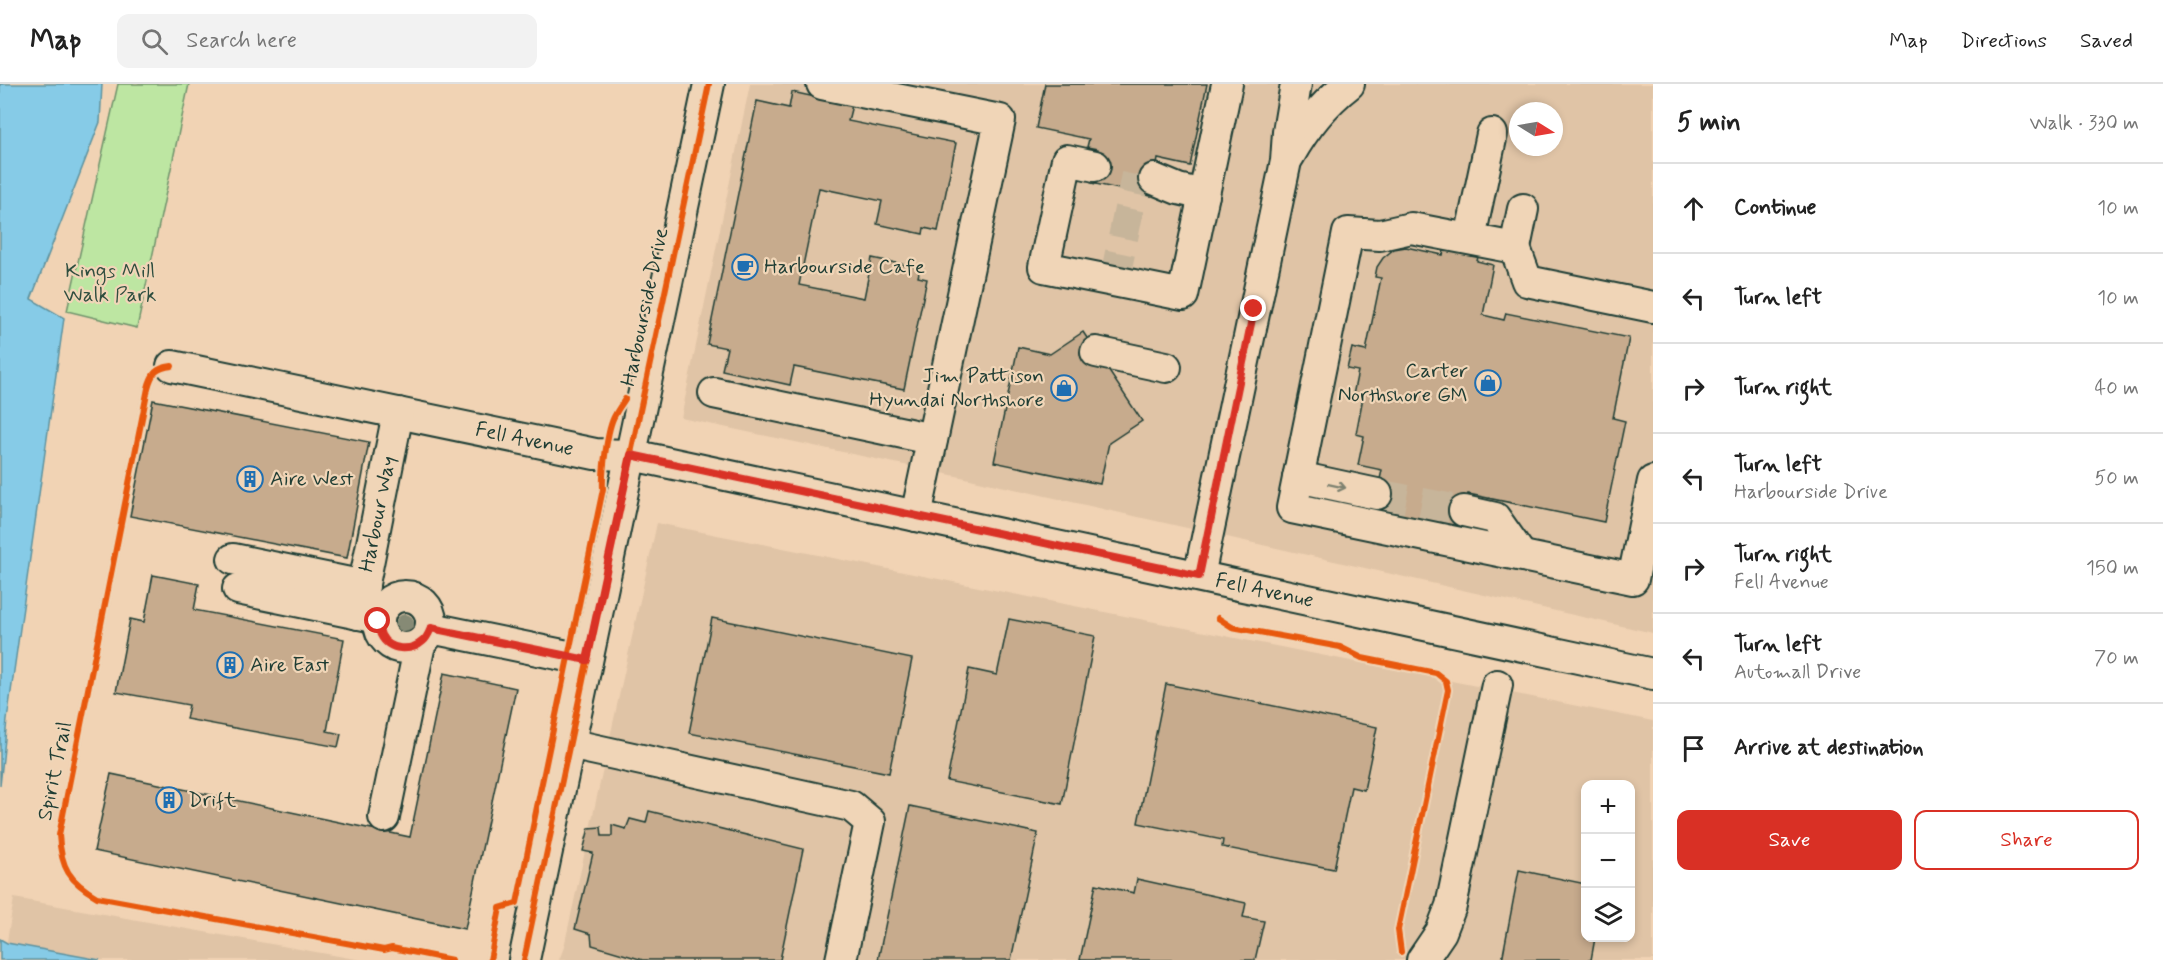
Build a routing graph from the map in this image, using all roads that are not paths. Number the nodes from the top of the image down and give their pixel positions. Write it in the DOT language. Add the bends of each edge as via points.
graph roads {
  1 [pos="709,84"];
  2 [pos="822,84"];
  3 [pos="1227,84"];
  4 [pos="1296,84"];
  5 [pos="1349,84"];
  6 [pos="1492,134"];
  7 [pos="1286,161"];
  8 [pos="1081,163"];
  9 [pos="1154,178"];
  10 [pos="1204,195"];
  11 [pos="1523,209"];
  12 [pos="1470,238"];
  13 [pos="1515,248"];
  14 [pos="1653,307"];
  15 [pos="1096,352"];
  16 [pos="172,366"];
  17 [pos="1166,367"];
  18 [pos="714,393"];
  19 [pos="398,413"];
  20 [pos="932,439"];
  21 [pos="631,455"];
  22 [pos="1298,477"];
  23 [pos="1653,481"];
  24 [pos="1377,494"];
  25 [pos="1464,511"];
  26 [pos="916,516"];
  27 [pos="1521,555"];
  28 [pos="233,559"];
  29 [pos="1199,576"];
  30 [pos="238,589"];
  31 [pos="367,606"];
  32 [pos="425,636"];
  33 [pos="587,660"];
  34 [pos="1653,674"];
  35 [pos="1497,685"];
  36 [pos="569,744"];
  37 [pos="384,817"];
  38 [pos="524,960"];
  39 [pos="841,960"];
  40 [pos="1422,960"];
  1 -- 21 [label="street, Harbourside Drive"];
  2 -- 20 [label="street" via="1000,120"];
  3 -- 10 [label="street"];
  4 -- 7 [label="street"];
  5 -- 7 [label="street" via="1316,114"];
  6 -- 12 [label="street"];
  7 -- 29 [label="street"];
  8 -- 10 [label="street" via="1044,267 1183,295"];
  9 -- 10 [label="street"];
  11 -- 13 [label="street"];
  12 -- 13 [label="street"];
  12 -- 22 [label="street" via="1410,228 1380,235 1348,233"];
  13 -- 14 [label="street" via="1527,281"];
  15 -- 17 [label="street"];
  16 -- 19 [label="street, Fell Avenue"];
  18 -- 20 [label="street"];
  19 -- 21 [label="street, Fell Avenue" via="595,454"];
  19 -- 31 [label="street, Harbour Way"];
  20 -- 26 [label="street"];
  21 -- 26 [label="street, Fell Avenue"];
  21 -- 33 [label="street, Harbourside Drive"];
  22 -- 24 [label="street, one-way"];
  22 -- 27 [label="street" via="1292,508"];
  23 -- 27 [label="street" via="1633,579"];
  25 -- 27 [label="street" via="1495,518"];
  26 -- 29 [label="street, Fell Avenue"];
  28 -- 31 [label="street"];
  29 -- 34 [label="street, Fell Avenue"];
  30 -- 31 [label="street"];
  31 -- 32 [label="street" via="390,645 402,649 415,647"];
  31 -- 32 [label="street" via="382,607 394,597 408,595 422,601 430,614"];
  32 -- 33 [label="street"];
  32 -- 37 [label="street"];
  33 -- 36 [label="street, Harbourside Drive"];
  35 -- 40 [label="street" via="1449,913"];
  36 -- 38 [label="street, Harbourside Drive"];
  36 -- 39 [label="street" via="851,806 870,822"];
}
